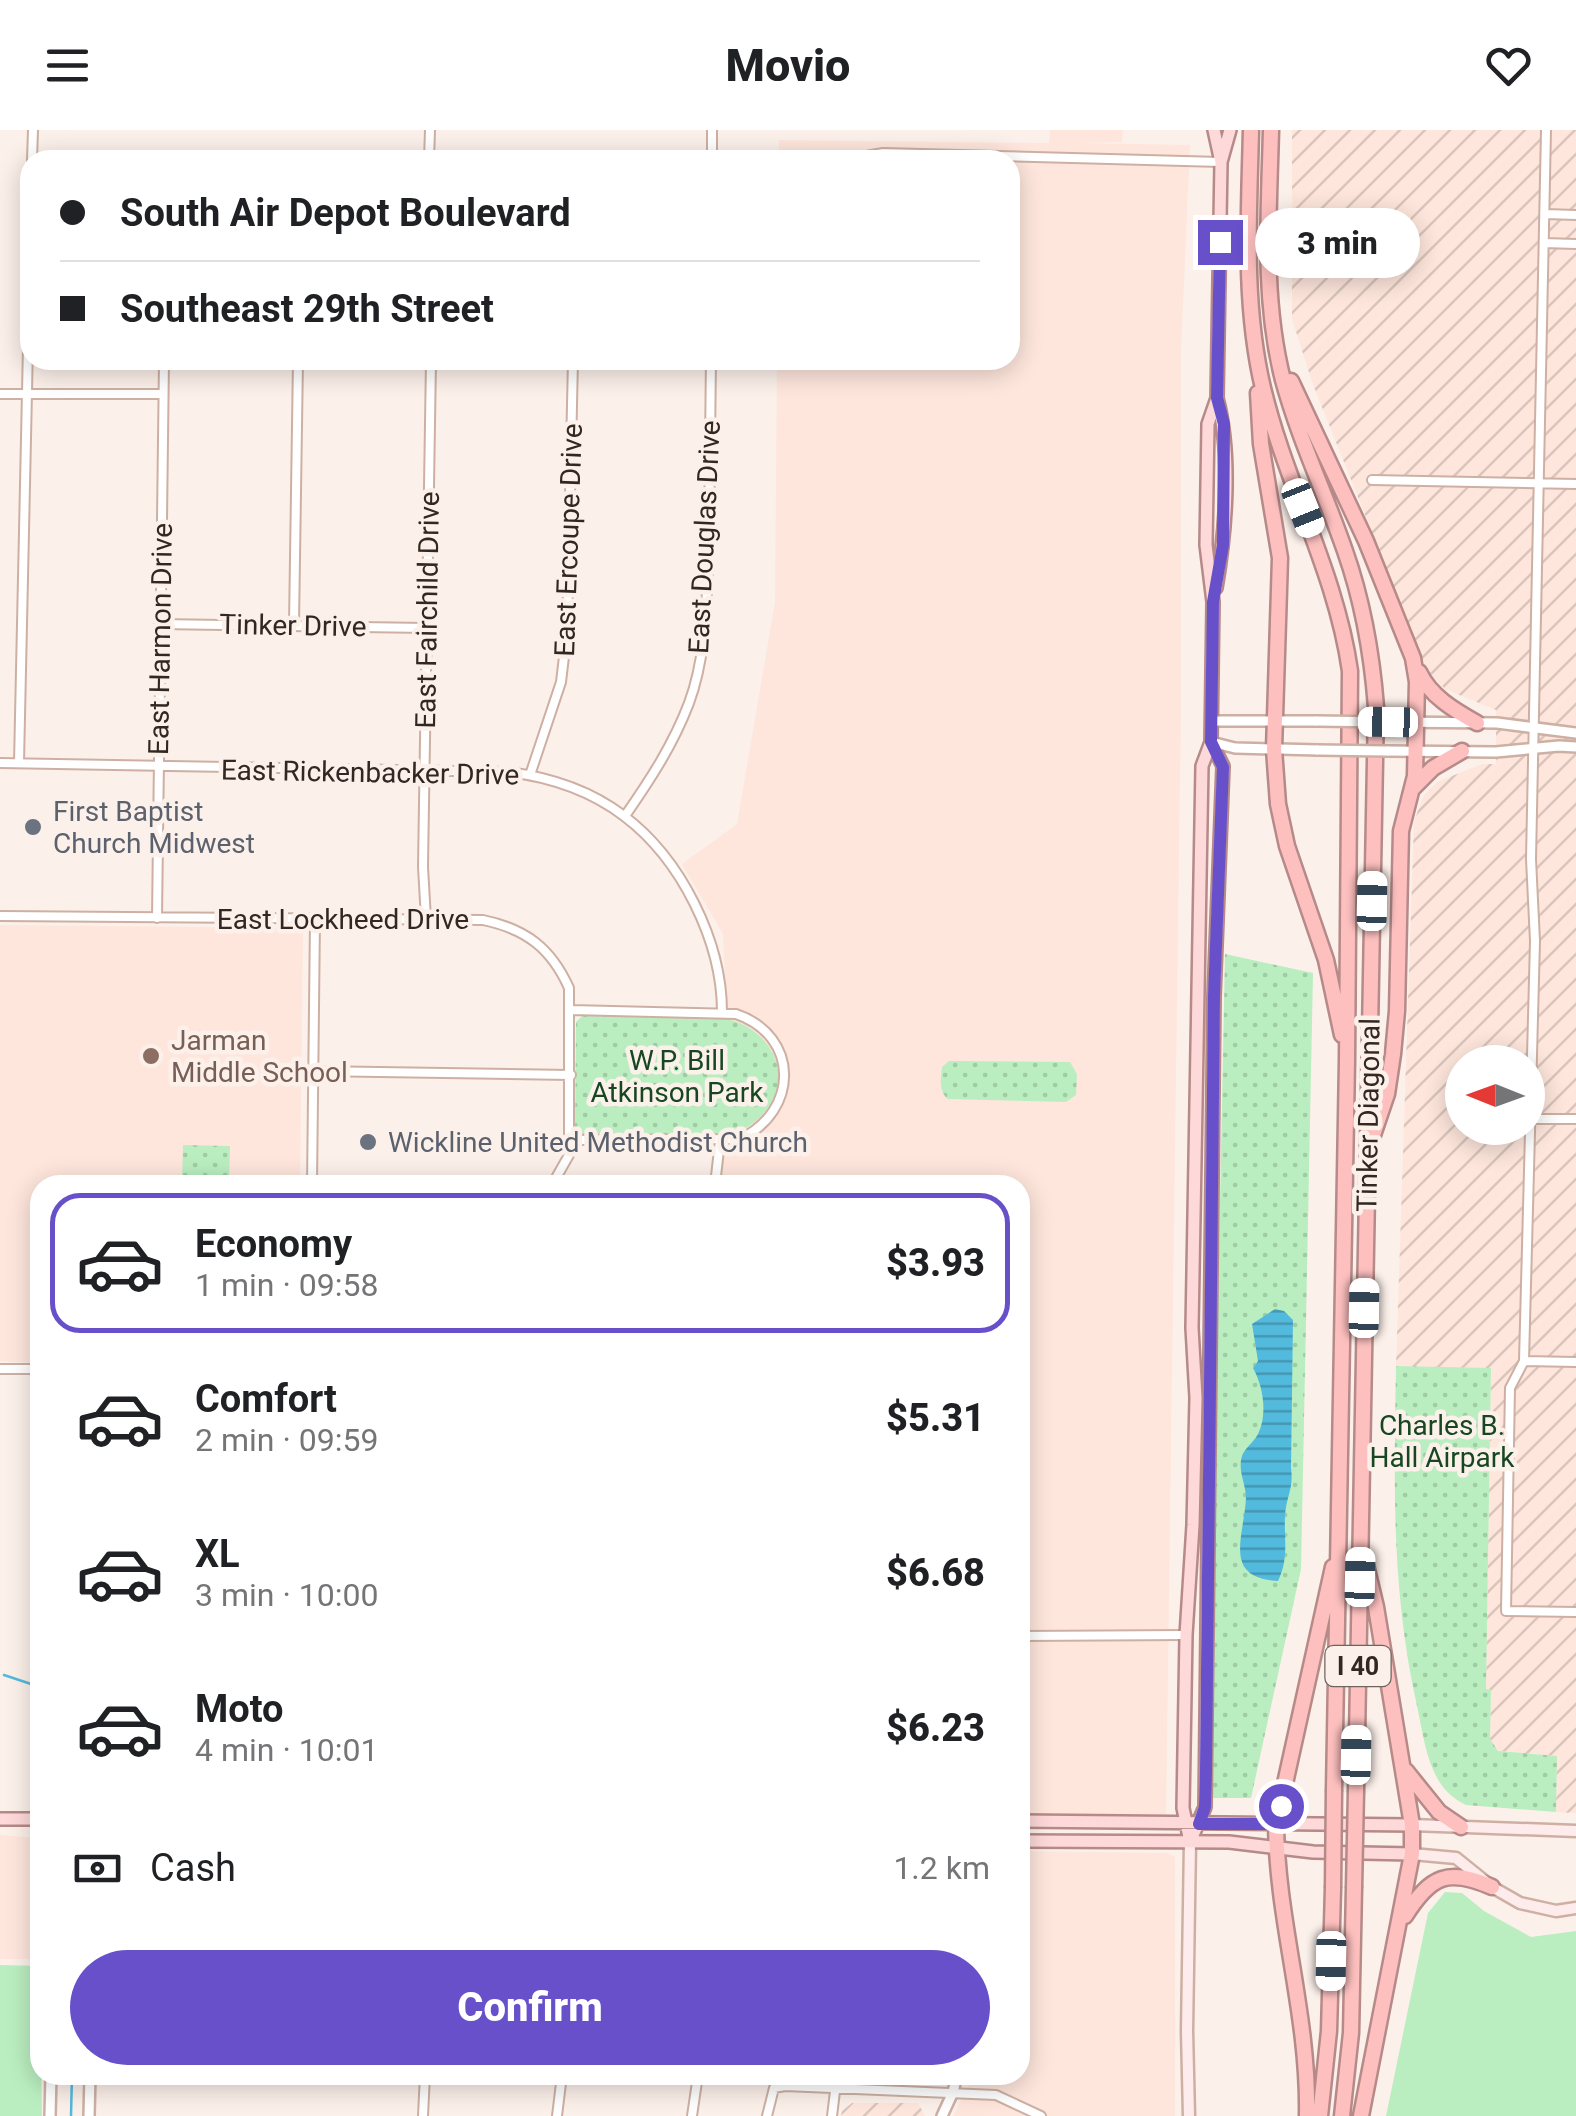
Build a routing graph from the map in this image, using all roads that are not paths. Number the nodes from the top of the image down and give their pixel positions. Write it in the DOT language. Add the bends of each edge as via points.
graph roads {
  1 [pos="1214,130"];
  2 [pos="1230,130"];
  3 [pos="1251,130"];
  4 [pos="1270,130"];
  5 [pos="1546,130"];
  6 [pos="1020,157"];
  7 [pos="1221,162"];
  8 [pos="1545,214"];
  9 [pos="1576,215"];
  10 [pos="1544,243"];
  11 [pos="1576,244"];
  12 [pos="1276,350"];
  13 [pos="1256,352"];
  14 [pos="28,370"];
  15 [pos="164,370"];
  16 [pos="298,370"];
  17 [pos="431,370"];
  18 [pos="574,370"];
  19 [pos="711,370"];
  20 [pos="0,394"];
  21 [pos="163,394"];
  22 [pos="27,395"];
  23 [pos="1372,480"];
  24 [pos="1538,484"];
  25 [pos="1576,484"];
  26 [pos="159,624"];
  27 [pos="294,624"];
  28 [pos="428,628"];
  29 [pos="1412,658"];
  30 [pos="1275,720"];
  31 [pos="1212,721"];
  32 [pos="1418,722"];
  33 [pos="1477,723"];
  34 [pos="1534,730"];
  35 [pos="1576,733"];
  36 [pos="1211,742"];
  37 [pos="1576,747"];
  38 [pos="1534,748"];
  39 [pos="1274,749"];
  40 [pos="1417,752"];
  41 [pos="1462,752"];
  42 [pos="0,763"];
  43 [pos="19,763"];
  44 [pos="159,767"];
  45 [pos="425,770"];
  46 [pos="530,775"];
  47 [pos="1412,788"];
  48 [pos="625,816"];
  49 [pos="0,916"];
  50 [pos="157,918"];
  51 [pos="315,919"];
  52 [pos="426,920"];
  53 [pos="572,1010"];
  54 [pos="722,1012"];
  55 [pos="1531,1045"];
  56 [pos="1347,1061"];
  57 [pos="314,1070"];
  58 [pos="571,1074"];
  59 [pos="1545,1119"];
  60 [pos="1576,1119"];
  61 [pos="570,1140"];
  62 [pos="720,1142"];
  63 [pos="1528,1145"];
  64 [pos="1367,1153"];
  65 [pos="312,1175"];
  66 [pos="558,1175"];
  67 [pos="716,1175"];
  68 [pos="1524,1361"];
  69 [pos="1576,1362"];
  70 [pos="0,1369"];
  71 [pos="30,1369"];
  72 [pos="1360,1541"];
  73 [pos="1339,1542"];
  74 [pos="1576,1612"];
  75 [pos="1186,1635"];
  76 [pos="1030,1636"];
  77 [pos="1402,1763"];
  78 [pos="0,1818"];
  79 [pos="30,1819"];
  80 [pos="1030,1821"];
  81 [pos="1192,1824"];
  82 [pos="1276,1824"];
  83 [pos="1412,1825"];
  84 [pos="1462,1826"];
  85 [pos="1576,1831"];
  86 [pos="1030,1841"];
  87 [pos="1190,1842"];
  88 [pos="1276,1848"];
  89 [pos="1412,1854"];
  90 [pos="1492,1888"];
  91 [pos="1576,1908"];
  92 [pos="1399,1924"];
  93 [pos="51,2085"];
  94 [pos="90,2085"];
  95 [pos="425,2085"];
  96 [pos="561,2085"];
  97 [pos="697,2085"];
  98 [pos="835,2085"];
  99 [pos="955,2085"];
  100 [pos="835,2090"];
  101 [pos="954,2092"];
  102 [pos="50,2116"];
  103 [pos="90,2116"];
  104 [pos="423,2116"];
  105 [pos="557,2116"];
  106 [pos="692,2116"];
  107 [pos="767,2116"];
  108 [pos="832,2116"];
  109 [pos="942,2116"];
  110 [pos="1041,2116"];
  111 [pos="1190,2116"];
  112 [pos="1307,2116"];
  113 [pos="1320,2116"];
  114 [pos="1342,2116"];
  115 [pos="1361,2116"];
  1 -- 7 [label="main road"];
  2 -- 7 [label="main road"];
  3 -- 13 [label="highway, Tinker Diagonal / I 40"];
  4 -- 12 [label="highway, Tinker Diagonal / I 40" via="1268,262"];
  5 -- 8 [label="street"];
  6 -- 7 [label="street"];
  7 -- 31 [label="main road" via="1217,398 1224,424 1223,545 1213,602"];
  8 -- 9 [label="street"];
  8 -- 10 [label="street"];
  10 -- 11 [label="street"];
  10 -- 24 [label="street"];
  12 -- 29 [label="highway"];
  12 -- 64 [label="highway, Tinker Diagonal / I 40" via="1300,438 1346,554 1371,650 1376,708"];
  13 -- 30 [label="highway" via="1260,444 1280,558"];
  13 -- 56 [label="highway, Tinker Diagonal / I 40" via="1279,445 1346,638"];
  14 -- 22 [label="street"];
  15 -- 21 [label="street, East Harmon Drive"];
  16 -- 27 [label="street"];
  17 -- 28 [label="street, East Fairchild Drive"];
  18 -- 46 [label="street, East Ercoupe Drive" via="562,682"];
  19 -- 48 [label="street, East Douglas Drive" via="701,658 676,736"];
  20 -- 22 [label="street"];
  21 -- 22 [label="street"];
  21 -- 26 [label="street, East Harmon Drive"];
  22 -- 43 [label="street"];
  23 -- 24 [label="street"];
  24 -- 25 [label="street"];
  24 -- 34 [label="street"];
  26 -- 27 [label="street, Tinker Drive"];
  26 -- 44 [label="street, East Harmon Drive"];
  27 -- 28 [label="street, Tinker Drive"];
  28 -- 45 [label="street, East Fairchild Drive"];
  29 -- 32 [label="highway"];
  29 -- 33 [label="highway" via="1424,683"];
  30 -- 31 [label="street"];
  30 -- 32 [label="street, bridge"];
  30 -- 39 [label="highway"];
  31 -- 36 [label="main road"];
  32 -- 33 [label="street"];
  32 -- 40 [label="highway"];
  33 -- 34 [label="street"];
  34 -- 35 [label="street"];
  34 -- 38 [label="street"];
  36 -- 39 [label="street"];
  36 -- 75 [label="main road" via="1202,766 1194,1525"];
  36 -- 81 [label="main road" via="1223,767 1214,996 1205,1807"];
  37 -- 38 [label="street"];
  38 -- 41 [label="street"];
  38 -- 55 [label="street"];
  39 -- 40 [label="street, bridge"];
  39 -- 56 [label="highway" via="1281,824 1326,960"];
  40 -- 41 [label="street"];
  40 -- 47 [label="highway"];
  41 -- 47 [label="highway"];
  42 -- 43 [label="street, East Rickenbacker Drive"];
  43 -- 44 [label="street, East Rickenbacker Drive"];
  44 -- 45 [label="street, East Rickenbacker Drive"];
  44 -- 50 [label="street, East Harmon Drive"];
  45 -- 46 [label="street, East Rickenbacker Drive"];
  45 -- 52 [label="street, East Fairchild Drive"];
  46 -- 48 [label="street, East Rickenbacker Drive" via="596,798"];
  47 -- 64 [label="highway" via="1401,831 1393,1054"];
  48 -- 54 [label="street, East Rickenbacker Drive" via="697,908 714,950"];
  49 -- 50 [label="street, East Lockheed Drive"];
  50 -- 51 [label="street, East Lockheed Drive"];
  51 -- 52 [label="street, East Lockheed Drive"];
  51 -- 57 [label="street"];
  52 -- 53 [label="street, East Lockheed Drive" via="483,920 523,932 559,965"];
  53 -- 54 [label="street"];
  53 -- 58 [label="street, East Lockheed Drive"];
  54 -- 62 [label="street" via="748,1018 768,1034 784,1077 767,1121 740,1139"];
  56 -- 73 [label="highway, Tinker Diagonal / I 40"];
  57 -- 58 [label="street"];
  57 -- 65 [label="street"];
  58 -- 61 [label="street, East Lockheed Drive"];
  59 -- 60 [label="street"];
  61 -- 62 [label="street"];
  61 -- 66 [label="street"];
  62 -- 67 [label="street"];
  63 -- 68 [label="street"];
  64 -- 72 [label="highway, Tinker Diagonal / I 40"];
  68 -- 69 [label="street"];
  68 -- 74 [label="street" via="1510,1388 1506,1611"];
  70 -- 71 [label="street"];
  72 -- 77 [label="highway"];
  72 -- 114 [label="highway, Tinker Diagonal / I 40, bridge" via="1351,2033"];
  73 -- 82 [label="highway"];
  73 -- 113 [label="highway, Tinker Diagonal / I 40, bridge" via="1330,2030"];
  75 -- 76 [label="street"];
  75 -- 81 [label="main road"];
  77 -- 83 [label="highway"];
  77 -- 84 [label="highway" via="1423,1796"];
  78 -- 79 [label="main road"];
  80 -- 81 [label="main road"];
  81 -- 82 [label="main road"];
  81 -- 87 [label="main road"];
  82 -- 83 [label="main road"];
  82 -- 88 [label="highway"];
  83 -- 84 [label="main road"];
  83 -- 89 [label="highway"];
  84 -- 85 [label="main road"];
  86 -- 87 [label="main road"];
  87 -- 88 [label="main road"];
  87 -- 111 [label="main road"];
  88 -- 89 [label="main road"];
  88 -- 112 [label="highway" via="1306,2041"];
  89 -- 90 [label="main road" via="1456,1858"];
  89 -- 92 [label="highway"];
  90 -- 91 [label="main road" via="1537,1908"];
  90 -- 92 [label="highway" via="1467,1876 1444,1878 1418,1894"];
  92 -- 115 [label="highway"];
  93 -- 102 [label="street"];
  94 -- 103 [label="street"];
  95 -- 104 [label="street"];
  96 -- 105 [label="street"];
  97 -- 106 [label="street"];
  98 -- 100 [label="street"];
  99 -- 101 [label="street"];
  100 -- 101 [label="street"];
  100 -- 107 [label="street" via="774,2088"];
  100 -- 108 [label="street"];
  101 -- 109 [label="street"];
  101 -- 110 [label="street" via="1009,2099"];
}
